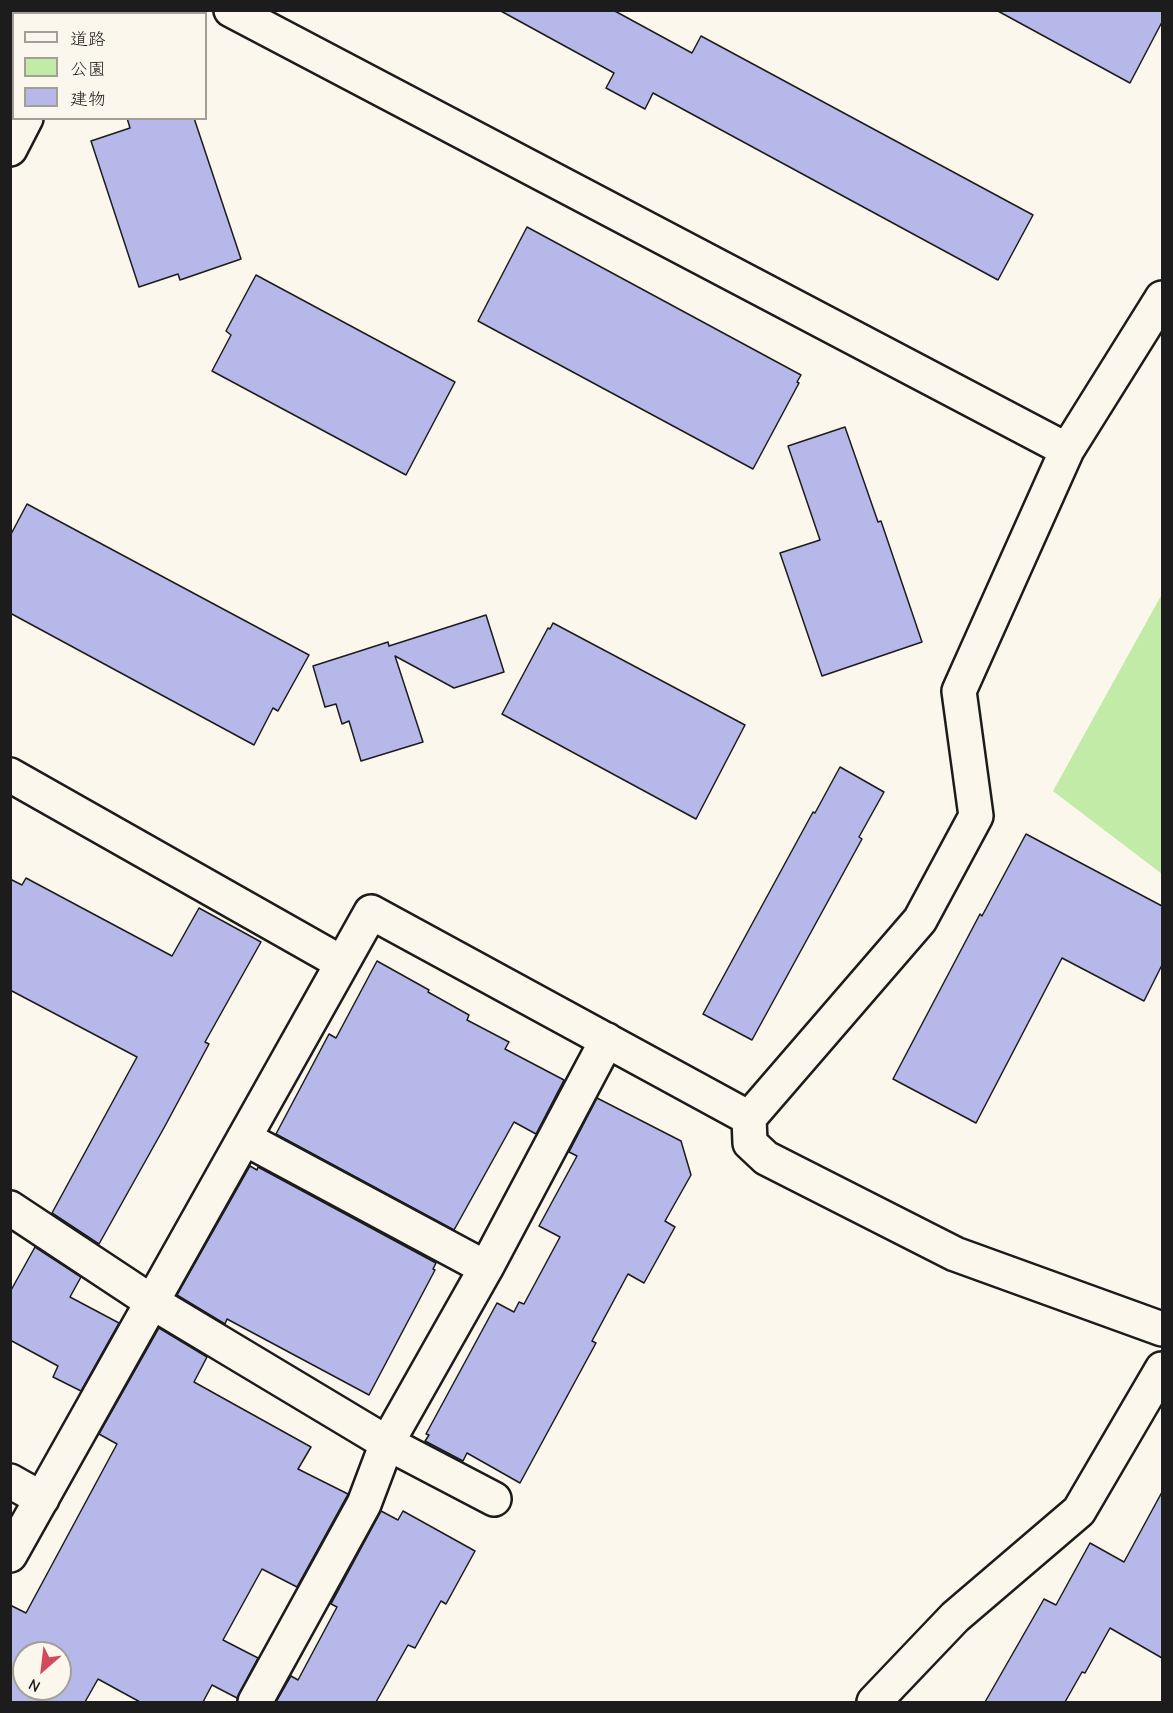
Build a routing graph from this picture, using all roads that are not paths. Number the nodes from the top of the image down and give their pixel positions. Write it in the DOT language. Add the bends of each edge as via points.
graph roads {
  1 [pos="231,10"];
  2 [pos="25,120"];
  3 [pos="10,149"];
  4 [pos="1162,298"];
  5 [pos="1067,450"];
  6 [pos="10,775"];
  7 [pos="342,963"];
  8 [pos="607,1040"];
  9 [pos="749,1118"];
  10 [pos="244,1138"];
  11 [pos="10,1208"];
  12 [pos="486,1268"];
  13 [pos="152,1302"];
  14 [pos="1162,1329"];
  15 [pos="1162,1369"];
  16 [pos="387,1443"];
  17 [pos="10,1482"];
  18 [pos="42,1499"];
  19 [pos="494,1499"];
  20 [pos="10,1555"];
  21 [pos="255,1702"];
  22 [pos="873,1702"];
  1 -- 5 [label="street"];
  2 -- 3 [label="street"];
  4 -- 5 [label="street"];
  5 -- 9 [label="street" via="958,691 976,816 920,920"];
  6 -- 7 [label="street"];
  7 -- 8 [label="street" via="371,912"];
  7 -- 10 [label="street"];
  8 -- 9 [label="street"];
  8 -- 12 [label="street"];
  9 -- 14 [label="street" via="750,1143 766,1158 955,1254"];
  10 -- 12 [label="street"];
  10 -- 13 [label="street"];
  11 -- 13 [label="street"];
  12 -- 16 [label="street"];
  13 -- 16 [label="street"];
  13 -- 18 [label="street"];
  15 -- 22 [label="street" via="1079,1511 955,1617"];
  16 -- 19 [label="street"];
  16 -- 21 [label="street" via="364,1504"];
  17 -- 18 [label="street"];
  18 -- 20 [label="street"];
}
